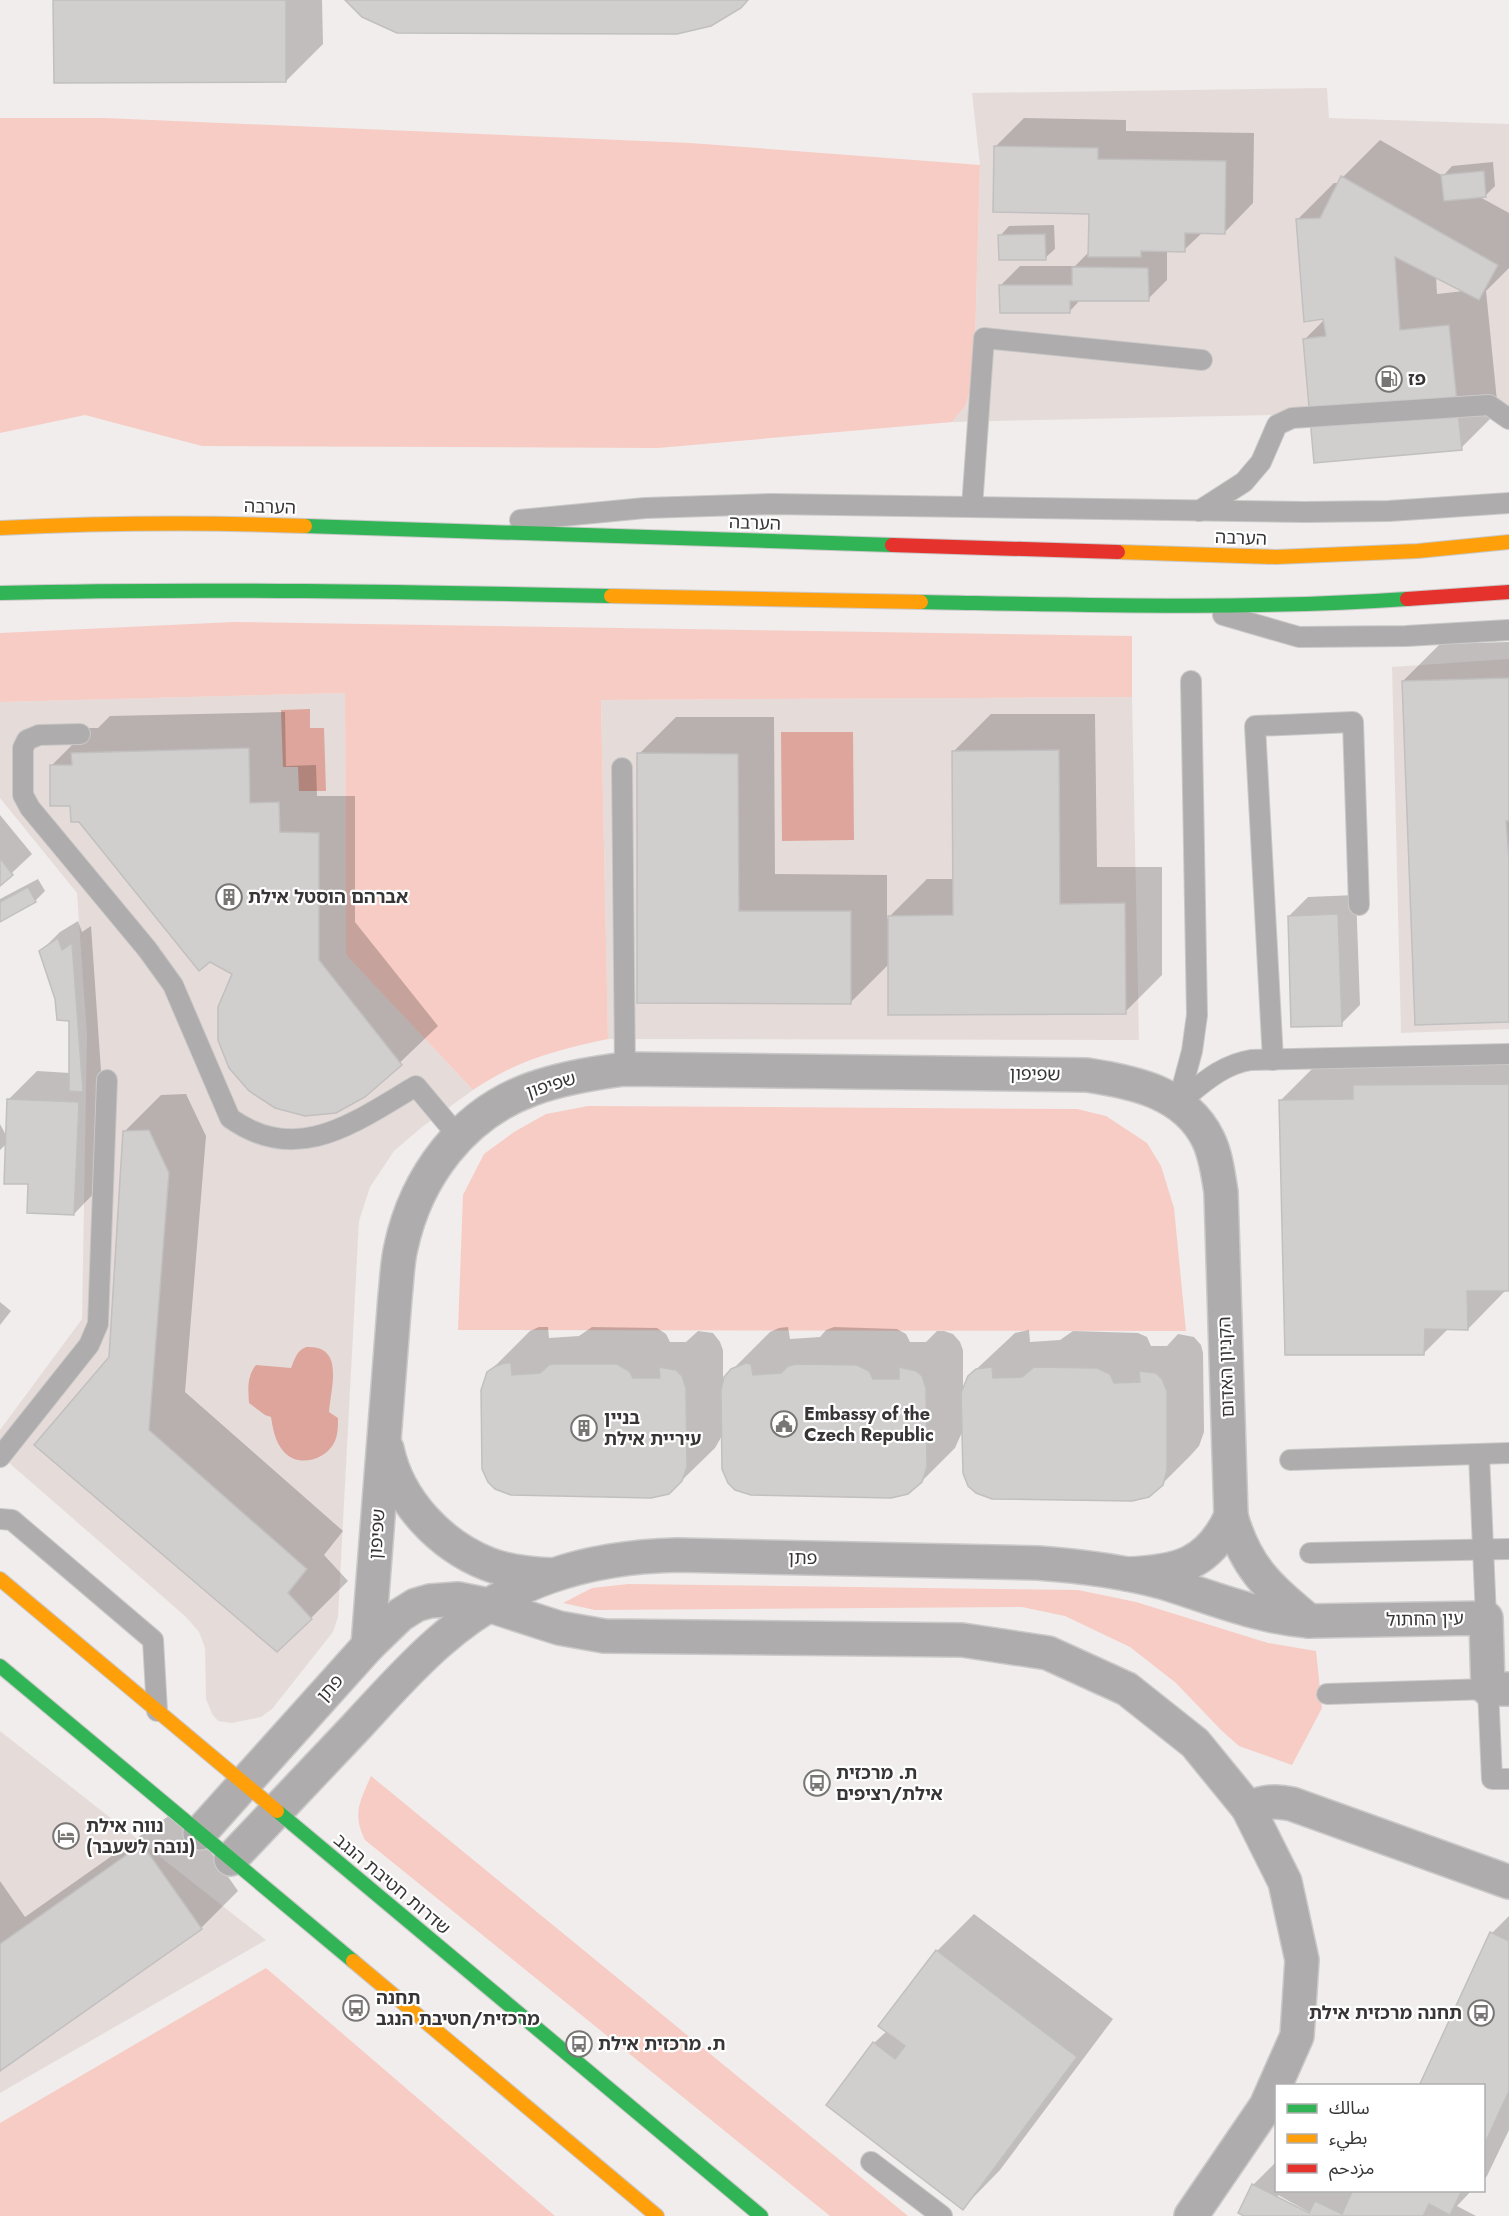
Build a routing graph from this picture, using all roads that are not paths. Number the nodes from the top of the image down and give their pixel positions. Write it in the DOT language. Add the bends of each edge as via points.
graph roads {
  1 [pos="1202,360"];
  2 [pos="1509,419"];
  3 [pos="1509,502"];
  4 [pos="972,507"];
  5 [pos="1199,511"];
  6 [pos="0,528"];
  7 [pos="447,531"];
  8 [pos="1509,542"];
  9 [pos="1509,592"];
  10 [pos="0,593"];
  11 [pos="1195,606"];
  12 [pos="1509,630"];
  13 [pos="1191,681"];
  14 [pos="80,734"];
  15 [pos="622,768"];
  16 [pos="1359,905"];
  17 [pos="1509,1054"];
  18 [pos="1273,1060"];
  19 [pos="625,1069"];
  20 [pos="107,1080"];
  21 [pos="1178,1103"];
  22 [pos="458,1136"];
  23 [pos="384,1436"];
  24 [pos="1509,1453"];
  25 [pos="1479,1454"];
  26 [pos="0,1457"];
  27 [pos="1290,1460"];
  28 [pos="1231,1516"];
  29 [pos="0,1519"];
  30 [pos="1483,1549"];
  31 [pos="1509,1549"];
  32 [pos="1310,1553"];
  33 [pos="1127,1574"];
  34 [pos="552,1575"];
  35 [pos="0,1579"];
  36 [pos="488,1605"];
  37 [pos="1486,1618"];
  38 [pos="1309,1620"];
  39 [pos="368,1646"];
  40 [pos="0,1666"];
  41 [pos="1498,1689"];
  42 [pos="1327,1694"];
  43 [pos="157,1711"];
  44 [pos="1509,1779"];
  45 [pos="244,1784"];
  46 [pos="1248,1808"];
  47 [pos="277,1811"];
  48 [pos="200,1833"];
  49 [pos="231,1859"];
  50 [pos="1509,1882"];
  51 [pos="1276,2084"];
  52 [pos="1275,2086"];
  53 [pos="871,2162"];
  54 [pos="657,2216"];
  55 [pos="760,2216"];
  56 [pos="942,2216"];
  57 [pos="1191,2216"];
  1 -- 4 [label="lane" via="984,338"];
  2 -- 5 [label="lane" via="1489,405 1292,418 1278,425 1261,462 1244,482"];
  3 -- 5 [label="lane" via="1379,511"];
  4 -- 5 [label="lane"];
  4 -- 7 [label="lane" via="685,506 555,516"];
  6 -- 7 [label="main road, הערבה" via="134,522"];
  7 -- 8 [label="main road, הערבה" via="1276,557 1418,551"];
  9 -- 11 [label="main road" via="1345,603"];
  10 -- 11 [label="main road" via="286,590"];
  11 -- 12 [label="lane" via="1299,637"];
  13 -- 21 [label="lane" via="1197,1015"];
  14 -- 22 [label="lane" via="39,735 27,740 23,748 23,795 173,985 230,1118 261,1135 302,1141 342,1129 416,1086"];
  15 -- 19 [label="lane"];
  16 -- 18 [label="lane" via="1353,722 1256,726"];
  17 -- 18 [label="lane"];
  18 -- 21 [label="lane" via="1235,1063"];
  19 -- 21 [label="street, שפיפון" via="1087,1075 1137,1084"];
  19 -- 22 [label="street, שפיפון" via="574,1076 530,1090 491,1110"];
  20 -- 26 [label="lane" via="98,1324 89,1345"];
  21 -- 28 [label="street, הקניון האדום" via="1208,1138 1221,1192"];
  22 -- 23 [label="street, שפיפון" via="432,1168 413,1205 400,1248"];
  23 -- 34 [label="street" via="403,1490 440,1536 489,1564"];
  23 -- 39 [label="street, שפיפון"];
  24 -- 25 [label="lane"];
  25 -- 27 [label="lane"];
  25 -- 30 [label="lane"];
  28 -- 33 [label="street" via="1223,1534 1200,1558 1173,1569"];
  28 -- 38 [label="street" via="1253,1568"];
  29 -- 43 [label="lane" via="12,1520 153,1640"];
  30 -- 31 [label="lane"];
  30 -- 32 [label="lane"];
  30 -- 37 [label="lane"];
  33 -- 34 [label="street, פתן" via="1038,1563 677,1555 607,1560"];
  33 -- 38 [label="street, עין החתול" via="1256,1613"];
  34 -- 36 [label="street, פתן"];
  35 -- 43 [label="main road, שדרות חטיבת הנגב"];
  36 -- 39 [label="street, פתן" via="447,1599 416,1605"];
  36 -- 46 [label="street" via="559,1628 604,1636 962,1640 1048,1653 1127,1689 1195,1743"];
  36 -- 47 [label="street, פתן" via="407,1672"];
  37 -- 38 [label="street, עין החתול"];
  37 -- 41 [label="street, עין החתול"];
  39 -- 45 [label="street, פתן"];
  40 -- 48 [label="main road"];
  41 -- 42 [label="lane"];
  41 -- 44 [label="lane" via="1492,1779"];
  43 -- 45 [label="main road, שדרות חטיבת הנגב"];
  45 -- 47 [label="main road, שדרות חטיבת הנגב"];
  45 -- 48 [label="street, פתן"];
  46 -- 50 [label="street" via="1267,1801 1292,1804"];
  46 -- 51 [label="street" via="1285,1882 1302,1960 1297,2036"];
  47 -- 49 [label="street, פתן"];
  47 -- 55 [label="main road, שדרות חטיבת הנגב"];
  48 -- 49 [label="main road"];
  49 -- 54 [label="main road"];
  52 -- 57 [label="street" via="1266,2106"];
  53 -- 56 [label="lane"];
}
